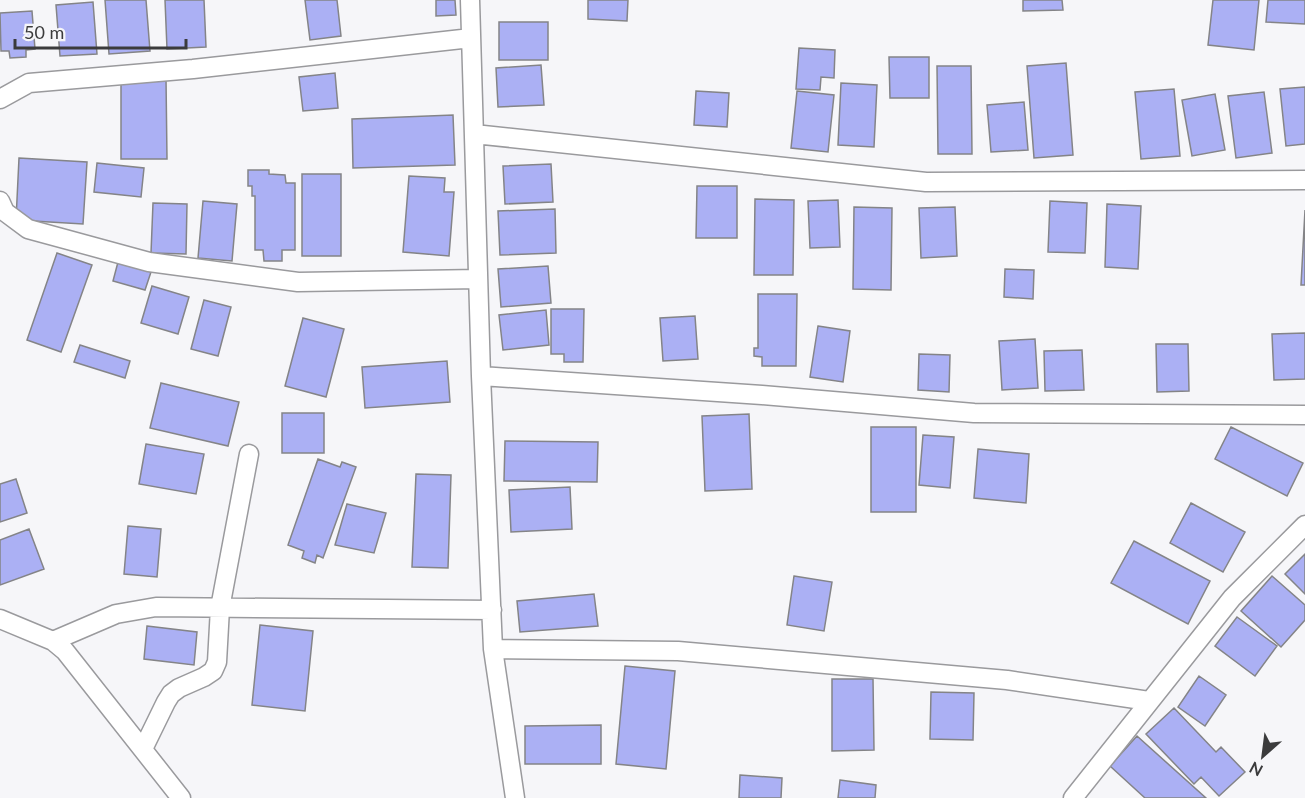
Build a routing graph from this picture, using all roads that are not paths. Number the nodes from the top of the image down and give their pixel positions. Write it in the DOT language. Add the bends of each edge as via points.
graph roads {
  1 [pos="470,0"];
  2 [pos="471,38"];
  3 [pos="0,99"];
  4 [pos="474,134"];
  5 [pos="1305,180"];
  6 [pos="0,201"];
  7 [pos="478,279"];
  8 [pos="481,376"];
  9 [pos="1305,415"];
  10 [pos="249,454"];
  11 [pos="1305,525"];
  12 [pos="220,608"];
  13 [pos="492,610"];
  14 [pos="0,620"];
  15 [pos="53,641"];
  16 [pos="493,648"];
  17 [pos="1149,701"];
  18 [pos="142,749"];
  19 [pos="181,798"];
  20 [pos="515,798"];
  21 [pos="1073,798"];
  1 -- 2 [label="street"];
  2 -- 3 [label="street" via="29,83"];
  2 -- 4 [label="street"];
  4 -- 5 [label="street" via="926,182"];
  4 -- 7 [label="street"];
  6 -- 7 [label="street" via="5,212 28,229 149,262 298,282"];
  7 -- 8 [label="street"];
  8 -- 9 [label="street" via="974,413"];
  8 -- 13 [label="street"];
  10 -- 12 [label="street"];
  11 -- 17 [label="street" via="1232,598"];
  12 -- 13 [label="street"];
  12 -- 15 [label="street" via="156,607 116,614"];
  12 -- 18 [label="street" via="218,662 213,671 171,694"];
  13 -- 16 [label="street"];
  14 -- 15 [label="street"];
  15 -- 18 [label="street"];
  16 -- 17 [label="street" via="678,651 1007,680"];
  16 -- 20 [label="street"];
  17 -- 21 [label="street"];
  18 -- 19 [label="street"];
}
